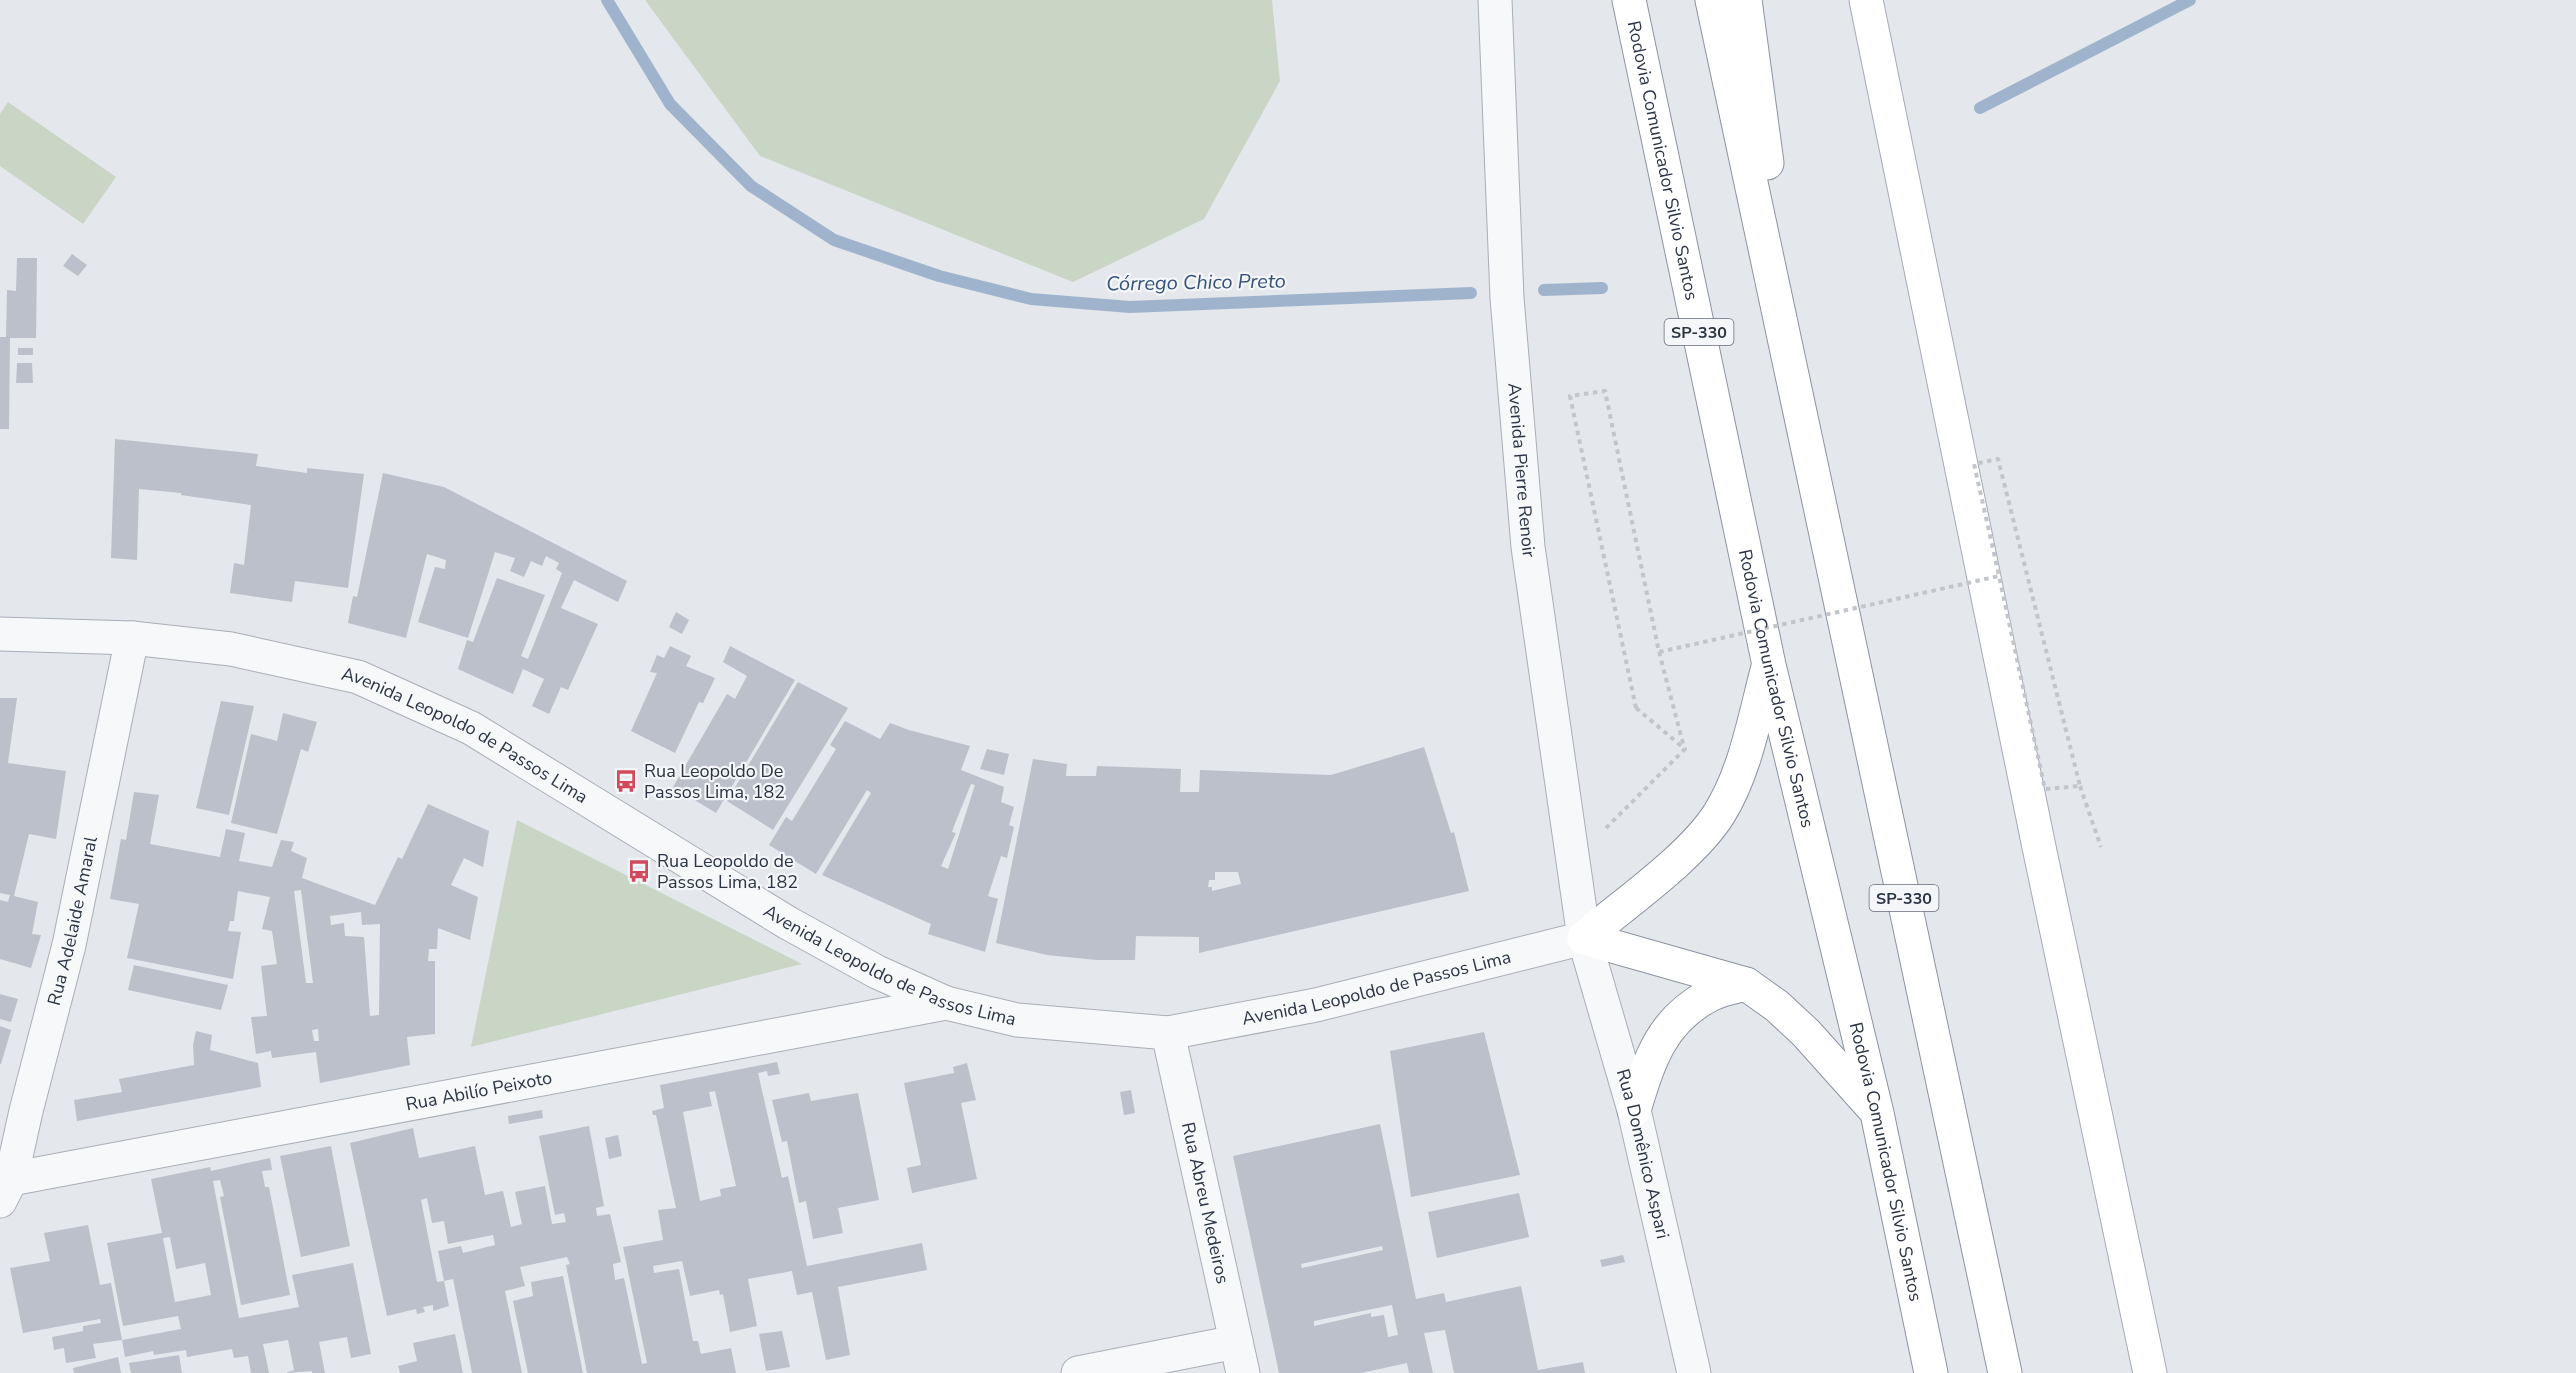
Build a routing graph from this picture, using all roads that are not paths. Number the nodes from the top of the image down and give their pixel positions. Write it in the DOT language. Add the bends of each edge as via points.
graph roads {
  1 [pos="1495,0"];
  2 [pos="1629,0"];
  3 [pos="1712,0"];
  4 [pos="1745,0"];
  5 [pos="1866,0"];
  6 [pos="1803,423"];
  7 [pos="0,634"];
  8 [pos="132,638"];
  9 [pos="1769,665"];
  10 [pos="1584,938"];
  11 [pos="1746,984"];
  12 [pos="946,1004"];
  13 [pos="1168,1033"];
  14 [pos="1634,1110"];
  15 [pos="1877,1113"];
  16 [pos="6,1190"];
  17 [pos="1681,1316"];
  18 [pos="1239,1358"];
  19 [pos="1078,1373"];
  20 [pos="1694,1373"];
  21 [pos="1717,1373"];
  22 [pos="1931,1373"];
  23 [pos="2005,1373"];
  24 [pos="2150,1373"];
  1 -- 10 [label="street, Avenida Pierre Renoir" via="1507,298 1528,547"];
  2 -- 9 [label="main road, Rodovia Comunicador Silvio Santos / SP-330"];
  3 -- 6 [label="main road, SP-330"];
  4 -- 6 [label="main road"];
  5 -- 24 [label="main road" via="2038,847"];
  6 -- 23 [label="main road, SP-330"];
  7 -- 8 [label="street, Avenida Leopoldo de Passos Lima"];
  8 -- 12 [label="street, Avenida Leopoldo de Passos Lima" via="231,649 358,677 471,728 788,924"];
  8 -- 16 [label="street, Rua Adelaide Amaral" via="69,945"];
  9 -- 10 [label="main road" via="1738,772 1719,814 1688,851"];
  9 -- 15 [label="main road, Rodovia Comunicador Silvio Santos / SP-330"];
  10 -- 11 [label="main road"];
  10 -- 13 [label="street, Avenida Leopoldo de Passos Lima" via="1316,1005"];
  10 -- 14 [label="street, Rua Domênico Aspari"];
  11 -- 14 [label="main road" via="1702,1000 1684,1012 1660,1039"];
  11 -- 15 [label="main road" via="1806,1033"];
  12 -- 13 [label="street, Avenida Leopoldo de Passos Lima" via="1017,1020"];
  12 -- 16 [label="street, Rua Abilío Peixoto"];
  13 -- 18 [label="street, Rua Abreu Medeiros"];
  14 -- 17 [label="street, Rua Domênico Aspari"];
  15 -- 22 [label="main road, Rodovia Comunicador Silvio Santos / SP-330"];
  17 -- 20 [label="street, Rua Domênico Aspari"];
  17 -- 21 [label="street"];
  18 -- 19 [label="street"];
}
